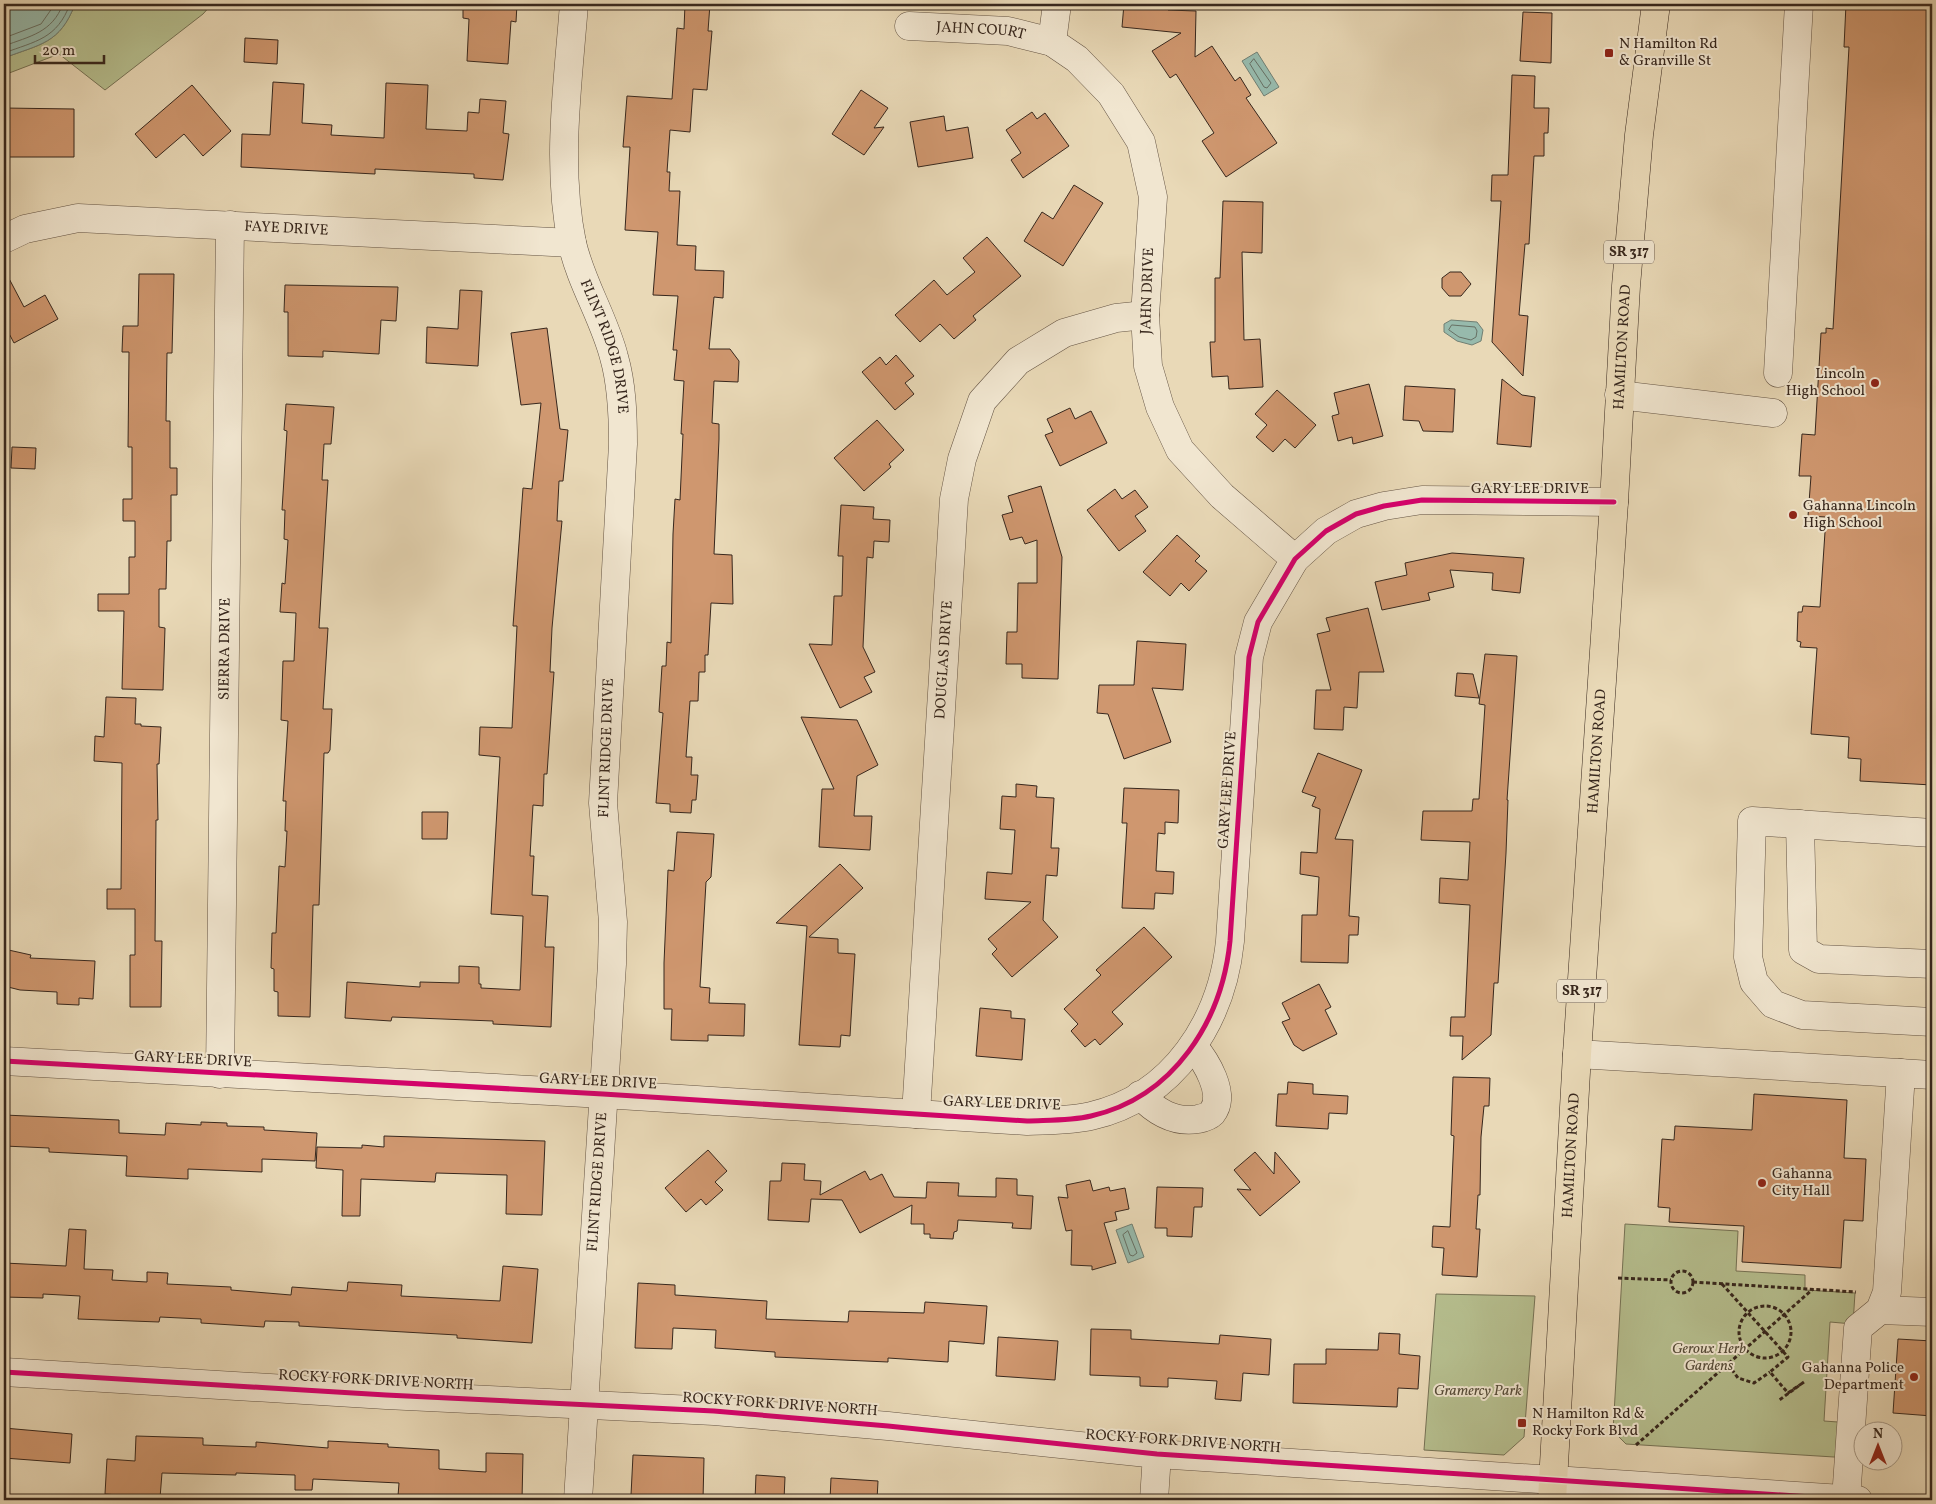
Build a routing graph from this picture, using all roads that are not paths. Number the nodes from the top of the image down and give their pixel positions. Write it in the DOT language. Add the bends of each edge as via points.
graph roads {
  1 [pos="574,4"];
  2 [pos="1056,4"];
  3 [pos="1656,4"];
  4 [pos="1799,4"];
  5 [pos="909,26"];
  6 [pos="1052,42"];
  7 [pos="230,225"];
  8 [pos="4,239"];
  9 [pos="572,243"];
  10 [pos="1145,315"];
  11 [pos="1778,372"];
  12 [pos="1619,395"];
  13 [pos="1773,412"];
  14 [pos="1614,502"];
  15 [pos="1295,560"];
  16 [pos="1800,824"];
  17 [pos="1932,833"];
  18 [pos="1932,964"];
  19 [pos="1932,1022"];
  20 [pos="1193,1046"];
  21 [pos="1577,1054"];
  22 [pos="4,1060"];
  23 [pos="1901,1073"];
  24 [pos="220,1074"];
  25 [pos="1932,1075"];
  26 [pos="603,1094"];
  27 [pos="1140,1095"];
  28 [pos="916,1114"];
  29 [pos="1880,1310"];
  30 [pos="1932,1312"];
  31 [pos="4,1372"];
  32 [pos="584,1405"];
  33 [pos="1157,1454"];
  34 [pos="1553,1491"];
  35 [pos="1642,1493"];
  36 [pos="1721,1496"];
  37 [pos="1836,1499"];
  38 [pos="578,1500"];
  39 [pos="1154,1500"];
  1 -- 9 [label="street, FLINT RIDGE DRIVE" via="564,150"];
  2 -- 6 [label="street"];
  3 -- 12 [label="main road, HAMILTON ROAD / SR 317" via="1639,135"];
  4 -- 11 [label="street"];
  5 -- 6 [label="street, JAHN COURT" via="1008,31"];
  6 -- 10 [label="street, JAHN DRIVE" via="1077,59 1111,94 1140,142 1153,197"];
  7 -- 8 [label="street, FAYE DRIVE" via="78,218 26,229"];
  7 -- 9 [label="street, FAYE DRIVE"];
  7 -- 24 [label="street, SIERRA DRIVE"];
  9 -- 26 [label="street, FLINT RIDGE DRIVE" via="614,357 622,408 622,497 603,803 613,922"];
  10 -- 15 [label="street, JAHN DRIVE" via="1148,366 1160,407 1180,450 1222,496"];
  10 -- 28 [label="street, DOUGLAS DRIVE" via="1116,318 1064,332 1018,361 982,402 962,459 954,499"];
  12 -- 13 [label="street"];
  12 -- 14 [label="main road, HAMILTON ROAD / SR 317"];
  14 -- 15 [label="street, GARY LEE DRIVE" via="1422,500 1384,506 1356,514 1326,531"];
  14 -- 21 [label="main road, HAMILTON ROAD / SR 317"];
  15 -- 20 [label="street, GARY LEE DRIVE" via="1258,622 1249,656 1228,968 1207,1025"];
  16 -- 17 [label="street"];
  16 -- 18 [label="street" via="1803,950 1818,959"];
  16 -- 19 [label="street" via="1752,821 1748,957 1754,982 1773,1004 1802,1015"];
  20 -- 27 [label="street, GARY LEE DRIVE" via="1173,1069"];
  20 -- 27 [label="street" via="1209,1067 1213,1079 1216,1100 1212,1113 1205,1118 1188,1121 1173,1118 1149,1105"];
  21 -- 23 [label="street"];
  21 -- 34 [label="main road, HAMILTON ROAD / SR 317"];
  22 -- 24 [label="street, GARY LEE DRIVE"];
  23 -- 25 [label="street"];
  23 -- 29 [label="street" via="1887,1292"];
  24 -- 26 [label="street, GARY LEE DRIVE"];
  26 -- 28 [label="street, GARY LEE DRIVE"];
  26 -- 32 [label="street, FLINT RIDGE DRIVE"];
  27 -- 28 [label="street, GARY LEE DRIVE" via="1091,1116 1061,1120"];
  29 -- 30 [label="street"];
  29 -- 37 [label="street" via="1858,1328"];
  31 -- 32 [label="street, ROCKY FORK DRIVE NORTH"];
  32 -- 33 [label="street, ROCKY FORK DRIVE NORTH" via="753,1414"];
  32 -- 38 [label="street, FLINT RIDGE DRIVE"];
  33 -- 34 [label="street, ROCKY FORK DRIVE NORTH"];
  33 -- 39 [label="street"];
  34 -- 35 [label="street, ROCKY FORK DRIVE NORTH"];
  35 -- 36 [label="street, ROCKY FORK DRIVE NORTH"];
  36 -- 37 [label="street, ROCKY FORK DRIVE NORTH"];
}
